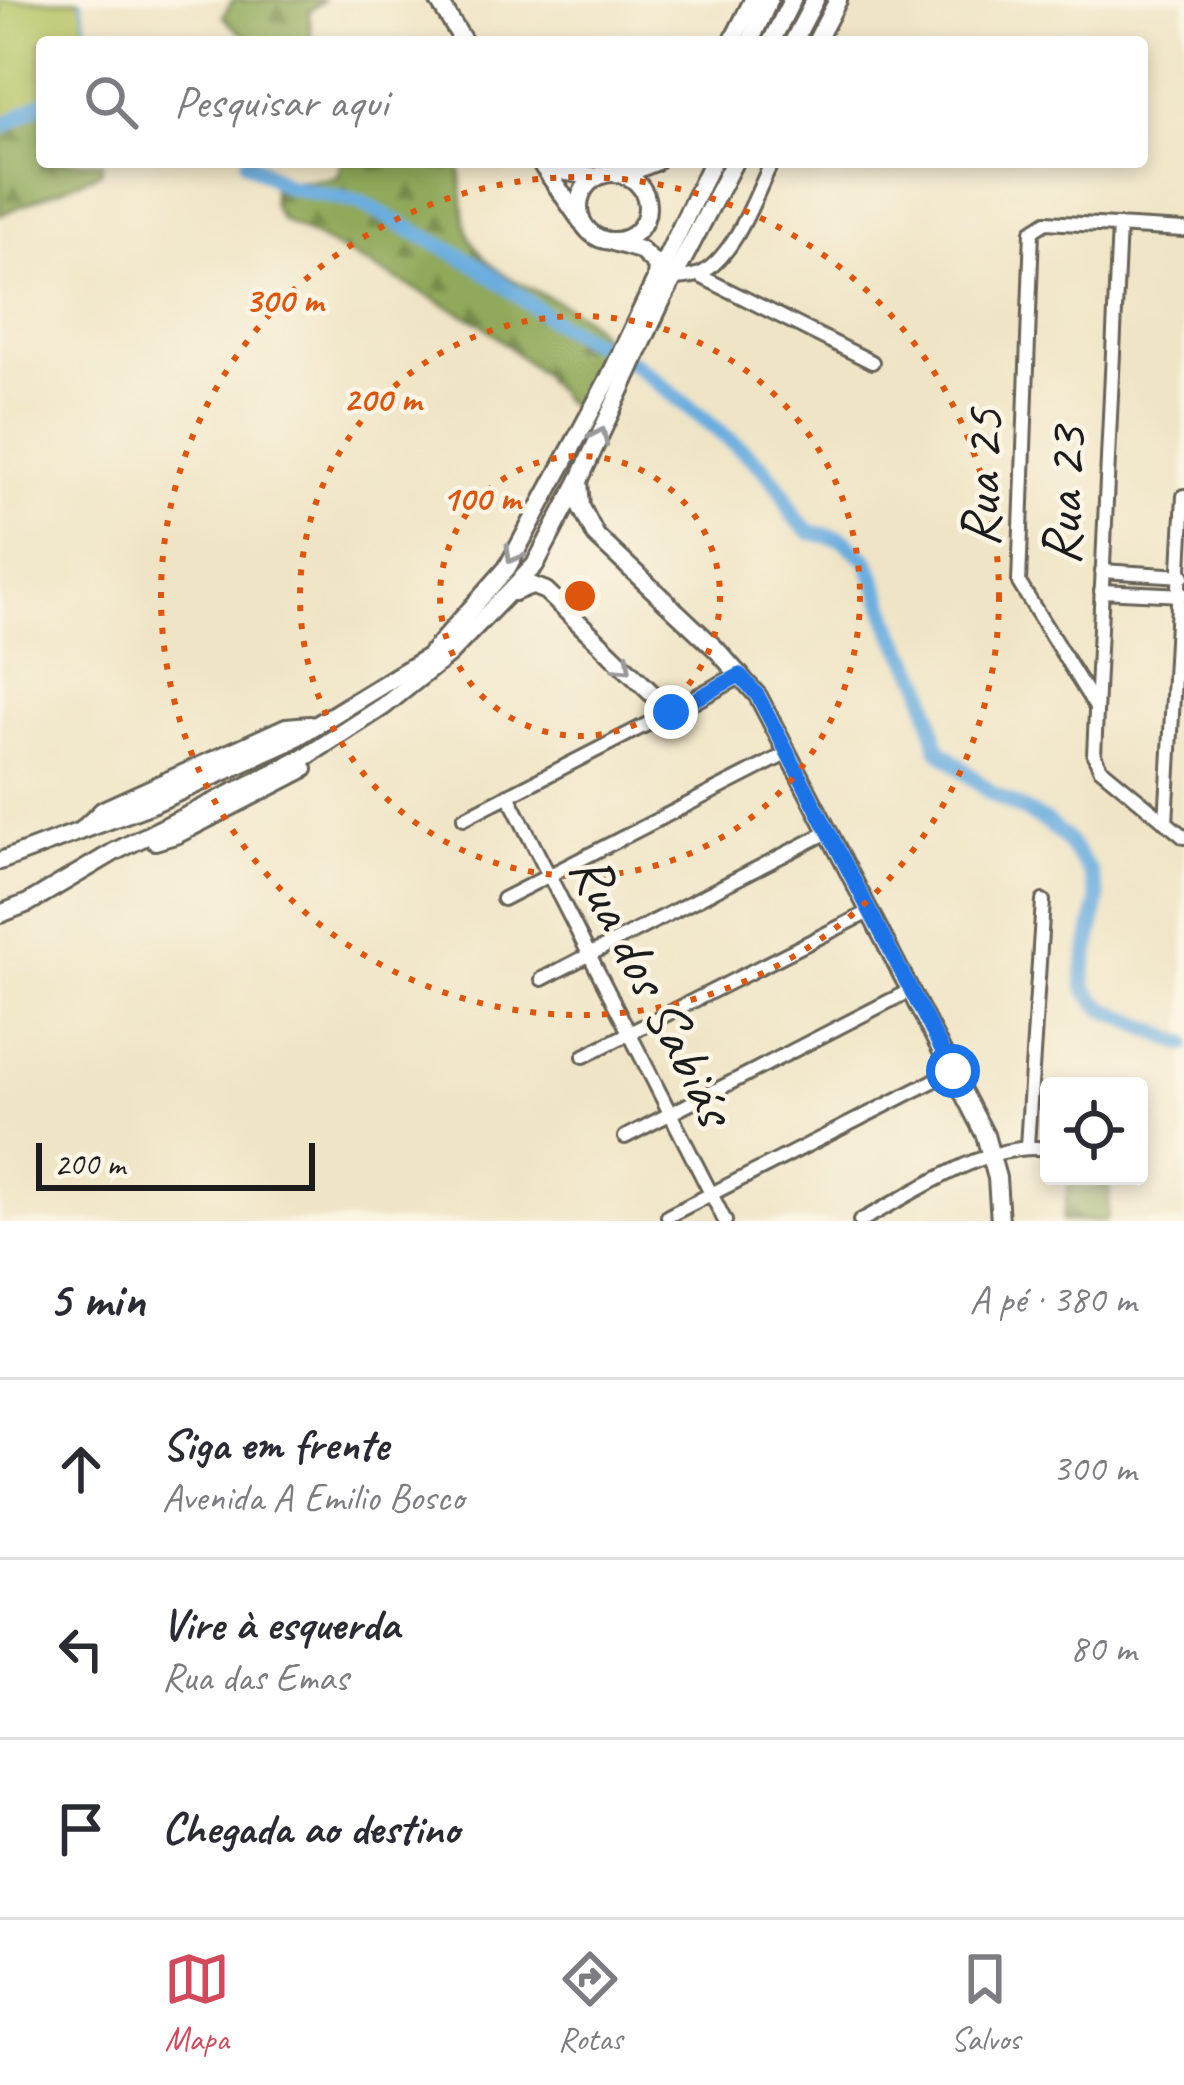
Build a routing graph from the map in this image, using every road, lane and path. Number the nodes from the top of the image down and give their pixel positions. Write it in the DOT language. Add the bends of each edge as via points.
graph roads {
  1 [pos="438,0"];
  2 [pos="769,0"];
  3 [pos="792,0"];
  4 [pos="815,0"];
  5 [pos="838,0"];
  6 [pos="745,4"];
  7 [pos="460,36"];
  8 [pos="734,36"];
  9 [pos="753,36"];
  10 [pos="774,36"];
  11 [pos="797,36"];
  12 [pos="819,36"];
  13 [pos="544,168"];
  14 [pos="556,168"];
  15 [pos="641,168"];
  16 [pos="709,168"];
  17 [pos="731,168"];
  18 [pos="769,168"];
  19 [pos="623,175"];
  20 [pos="597,177"];
  21 [pos="583,224"];
  22 [pos="1119,226"];
  23 [pos="1184,230"];
  24 [pos="612,241"];
  25 [pos="700,275"];
  26 [pos="675,278"];
  27 [pos="656,280"];
  28 [pos="633,346"];
  29 [pos="872,362"];
  30 [pos="616,382"];
  31 [pos="579,481"];
  32 [pos="1184,496"];
  33 [pos="1102,571"];
  34 [pos="1182,576"];
  35 [pos="1101,591"];
  36 [pos="507,594"];
  37 [pos="1181,595"];
  38 [pos="740,675"];
  39 [pos="1095,706"];
  40 [pos="671,712"];
  41 [pos="788,753"];
  42 [pos="508,795"];
  43 [pos="464,818"];
  44 [pos="1166,823"];
  45 [pos="828,832"];
  46 [pos="1184,836"];
  47 [pos="1,862"];
  48 [pos="548,876"];
  49 [pos="502,899"];
  50 [pos="0,902"];
  51 [pos="1042,902"];
  52 [pos="28,903"];
  53 [pos="869,913"];
  54 [pos="0,914"];
  55 [pos="588,955"];
  56 [pos="542,980"];
  57 [pos="910,990"];
  58 [pos="629,1034"];
  59 [pos="584,1056"];
  60 [pos="953,1071"];
  61 [pos="669,1114"];
  62 [pos="625,1137"];
  63 [pos="1027,1146"];
  64 [pos="1040,1148"];
  65 [pos="991,1154"];
  66 [pos="711,1195"];
  67 [pos="668,1216"];
  68 [pos="724,1221"];
  69 [pos="860,1221"];
  70 [pos="997,1221"];
  1 -- 7 [label="main road"];
  2 -- 9 [label="main road"];
  3 -- 10 [label="main road"];
  4 -- 11 [label="main road"];
  5 -- 12 [label="main road"];
  6 -- 8 [label="main road"];
  13 -- 21 [label="main road"];
  14 -- 20 [label="main road"];
  15 -- 19 [label="main road"];
  16 -- 27 [label="main road"];
  17 -- 26 [label="main road"];
  18 -- 25 [label="street" via="735,235"];
  19 -- 20 [label="main road"];
  19 -- 24 [label="main road" via="638,184 648,208 637,232"];
  20 -- 21 [label="main road" via="581,197"];
  21 -- 24 [label="main road"];
  22 -- 23 [label="street"];
  22 -- 33 [label="street, Rua 23"];
  22 -- 39 [label="street, Rua 25" via="1046,222 1032,231 1019,583"];
  24 -- 27 [label="main road" via="646,253"];
  25 -- 26 [label="street"];
  25 -- 29 [label="street"];
  26 -- 28 [label="main road"];
  27 -- 28 [label="main road"];
  28 -- 30 [label="main road"];
  31 -- 30 [label="main road, one-way"];
  30 -- 47 [label="main road, one-way" via="507,568 428,657 287,743"];
  31 -- 36 [label="main road" via="535,565"];
  31 -- 38 [label="main road" via="580,507 596,536"];
  32 -- 34 [label="street"];
  33 -- 34 [label="street"];
  33 -- 35 [label="street, Rua 23"];
  34 -- 37 [label="street"];
  35 -- 37 [label="street"];
  35 -- 39 [label="street, Rua 23"];
  36 -- 40 [label="main road, one-way" via="530,585 546,591"];
  36 -- 52 [label="main road" via="448,655 307,756"];
  37 -- 44 [label="street"];
  38 -- 40 [label="main road"];
  38 -- 41 [label="main road"];
  39 -- 44 [label="street, Rua 23" via="1100,768"];
  40 -- 42 [label="street"];
  41 -- 45 [label="main road"];
  41 -- 48 [label="street"];
  42 -- 43 [label="street"];
  42 -- 48 [label="street, Rua dos Sabiás"];
  44 -- 46 [label="street"];
  45 -- 53 [label="main road"];
  45 -- 55 [label="street"];
  48 -- 49 [label="street"];
  48 -- 55 [label="street, Rua dos Sabiás"];
  50 -- 52 [label="main road"];
  51 -- 63 [label="street"];
  52 -- 54 [label="main road"];
  53 -- 57 [label="main road"];
  53 -- 58 [label="street"];
  55 -- 56 [label="street"];
  55 -- 58 [label="street, Rua dos Sabiás"];
  57 -- 60 [label="main road"];
  57 -- 61 [label="street"];
  58 -- 59 [label="street"];
  58 -- 61 [label="street, Rua dos Sabiás"];
  60 -- 65 [label="main road"];
  60 -- 66 [label="street"];
  61 -- 62 [label="street"];
  61 -- 66 [label="street, Rua dos Sabiás"];
  63 -- 64 [label="street"];
  63 -- 65 [label="street"];
  65 -- 69 [label="street"];
  65 -- 70 [label="main road"];
  66 -- 67 [label="street"];
  66 -- 68 [label="street, Rua dos Sabiás"];
}
